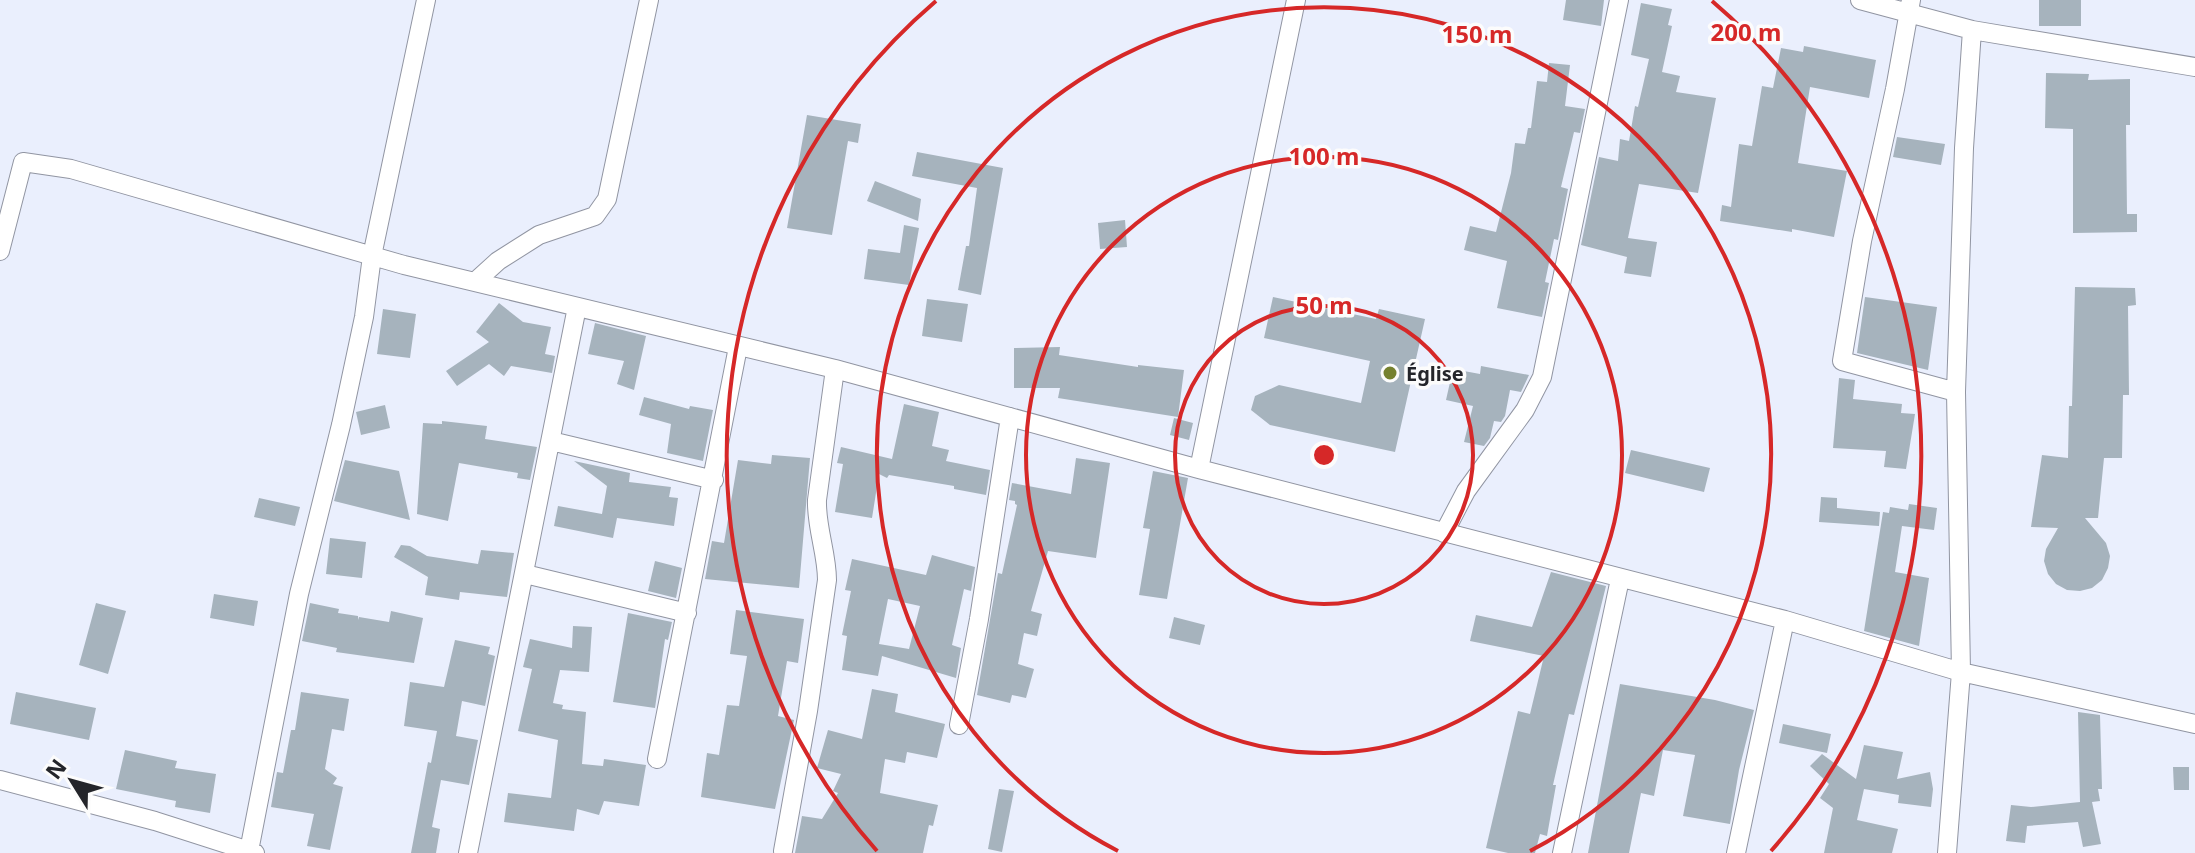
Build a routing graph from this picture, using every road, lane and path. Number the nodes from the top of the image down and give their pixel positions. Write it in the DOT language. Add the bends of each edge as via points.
graph roads {
  1 [pos="426,0"];
  2 [pos="649,0"];
  3 [pos="1296,0"];
  4 [pos="1619,0"];
  5 [pos="1860,0"];
  6 [pos="1910,7"];
  7 [pos="1972,30"];
  8 [pos="2195,67"];
  9 [pos="0,251"];
  10 [pos="372,256"];
  11 [pos="476,281"];
  12 [pos="577,307"];
  13 [pos="738,347"];
  14 [pos="835,369"];
  15 [pos="1956,392"];
  16 [pos="1010,417"];
  17 [pos="551,441"];
  18 [pos="1199,469"];
  19 [pos="714,480"];
  20 [pos="1444,533"];
  21 [pos="525,574"];
  22 [pos="1620,579"];
  23 [pos="687,613"];
  24 [pos="1785,620"];
  25 [pos="1961,672"];
  26 [pos="2195,724"];
  27 [pos="959,725"];
  28 [pos="657,759"];
  29 [pos="0,780"];
  30 [pos="783,851"];
  31 [pos="252,852"];
  32 [pos="468,853"];
  33 [pos="1562,853"];
  34 [pos="1736,853"];
  35 [pos="1947,853"];
  1 -- 10 [label="street"];
  2 -- 11 [label="street" via="607,199 595,216 539,235"];
  3 -- 18 [label="street"];
  4 -- 20 [label="street" via="1542,377"];
  5 -- 6 [label="street"];
  6 -- 7 [label="street"];
  6 -- 15 [label="street" via="1842,361"];
  7 -- 8 [label="street"];
  7 -- 15 [label="street"];
  9 -- 10 [label="street" via="23,162 91,174"];
  10 -- 11 [label="street"];
  10 -- 31 [label="street" via="341,425 299,594"];
  11 -- 12 [label="street"];
  12 -- 13 [label="street"];
  12 -- 17 [label="street"];
  13 -- 14 [label="street"];
  13 -- 19 [label="street"];
  14 -- 16 [label="street"];
  14 -- 30 [label="street" via="817,500 827,580"];
  15 -- 25 [label="street"];
  16 -- 18 [label="street"];
  16 -- 27 [label="street"];
  17 -- 19 [label="street"];
  17 -- 21 [label="street"];
  18 -- 20 [label="street"];
  19 -- 23 [label="street"];
  20 -- 22 [label="street"];
  21 -- 23 [label="street"];
  21 -- 32 [label="street"];
  22 -- 24 [label="street"];
  22 -- 33 [label="street"];
  23 -- 28 [label="street"];
  24 -- 25 [label="street"];
  24 -- 34 [label="street"];
  25 -- 26 [label="street"];
  25 -- 35 [label="street"];
  29 -- 31 [label="street"];
}
